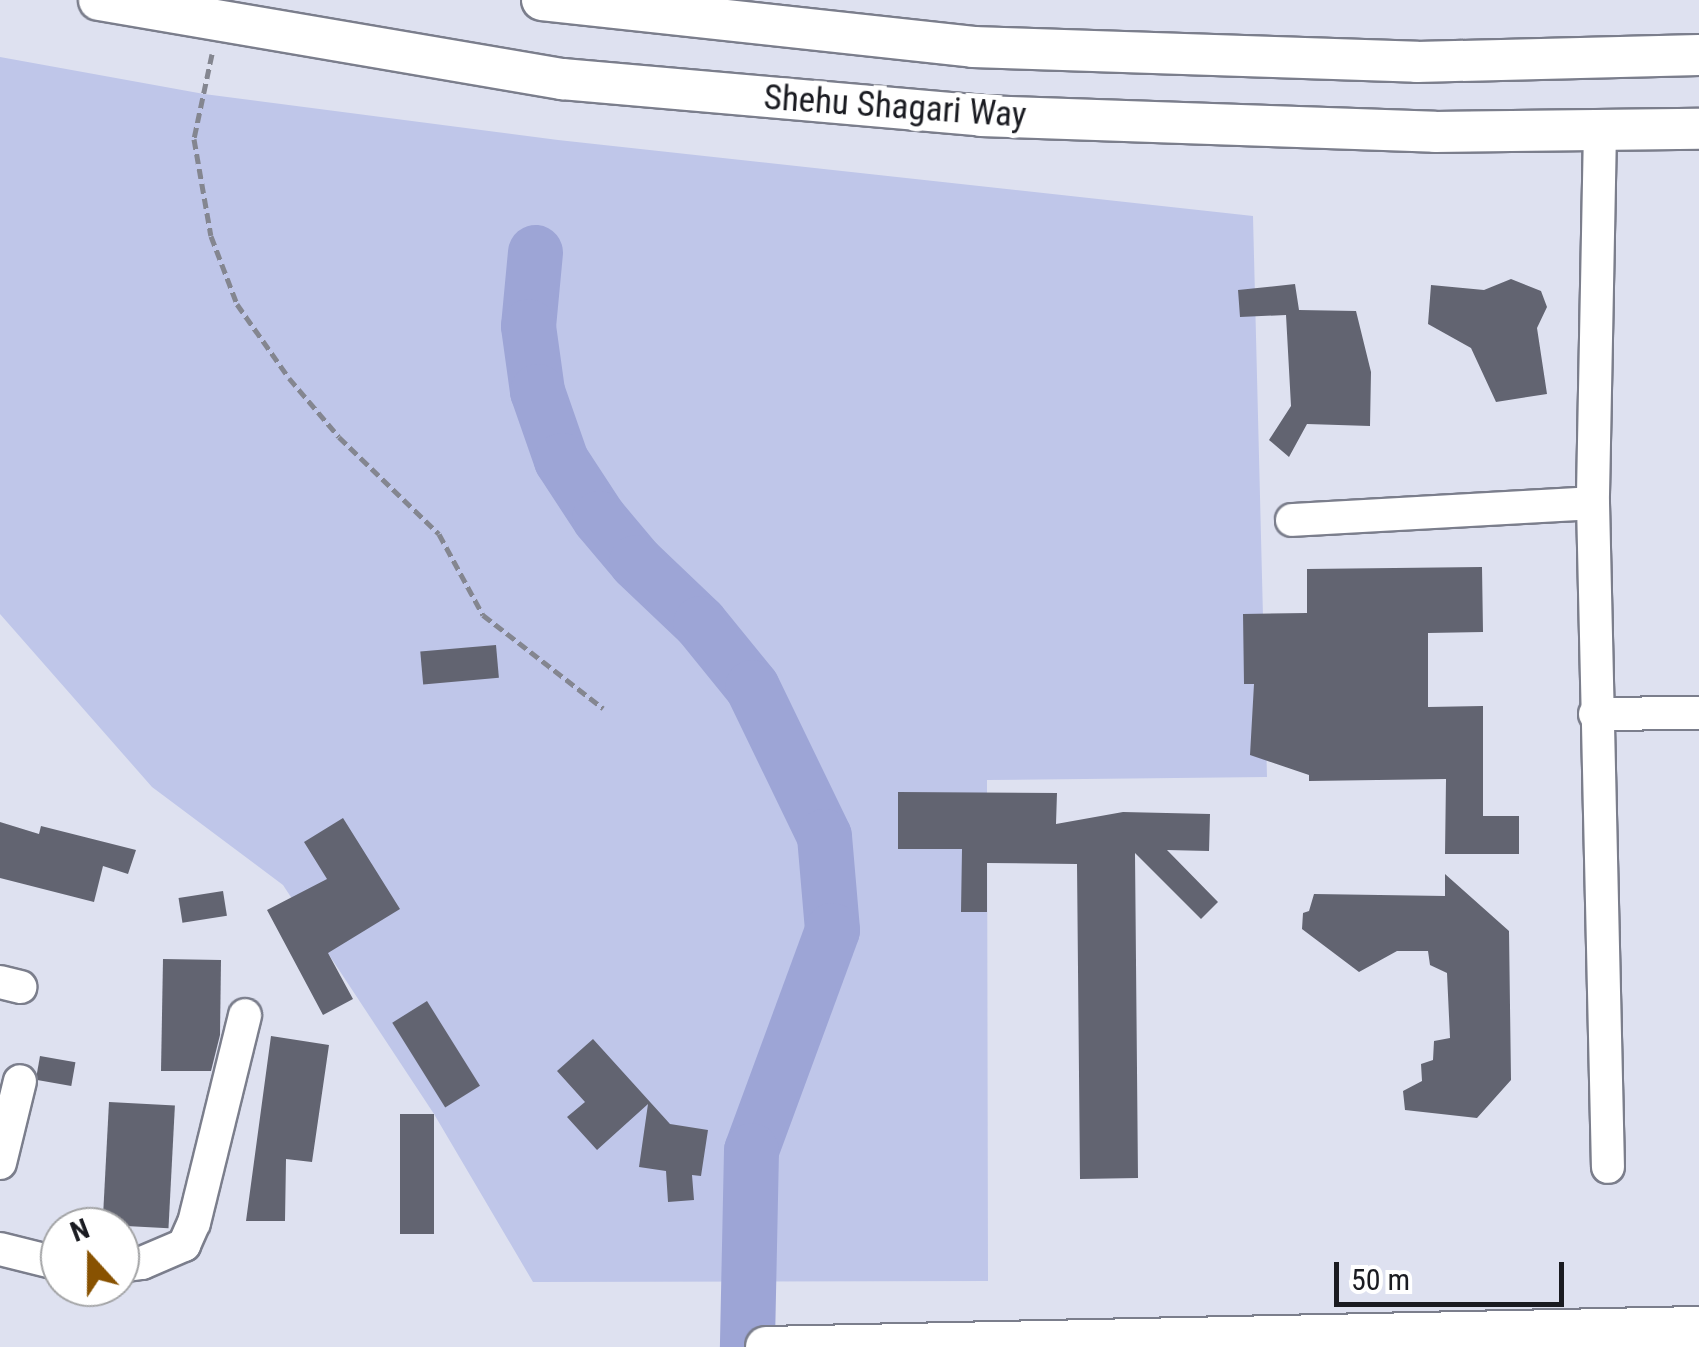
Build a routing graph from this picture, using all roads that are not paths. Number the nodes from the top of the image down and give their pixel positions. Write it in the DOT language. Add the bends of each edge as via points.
graph roads {
  1 [pos="99,0"];
  2 [pos="542,0"];
  3 [pos="1699,54"];
  4 [pos="1699,129"];
  5 [pos="1600,130"];
  6 [pos="1593,503"];
  7 [pos="1292,520"];
  8 [pos="1699,713"];
  9 [pos="1595,714"];
  10 [pos="245,1014"];
  11 [pos="20,1080"];
  12 [pos="0,1163"];
  13 [pos="1608,1166"];
  14 [pos="0,1249"];
  15 [pos="40,1259"];
  16 [pos="140,1261"];
  17 [pos="1699,1327"];
  18 [pos="766,1347"];
  19 [pos="800,1347"];
  1 -- 5 [label="main road, Shehu Shagari Way" via="562,79 981,116 1435,132"];
  2 -- 3 [label="main road, Shehu Shagari Way" via="973,47 1418,62"];
  4 -- 5 [label="main road, Shehu Shagari Way"];
  5 -- 6 [label="street"];
  6 -- 7 [label="street"];
  6 -- 9 [label="street"];
  8 -- 9 [label="street"];
  9 -- 13 [label="street"];
  10 -- 16 [label="street" via="194,1223 184,1245"];
  11 -- 12 [label="street"];
  14 -- 15 [label="street"];
  17 -- 19 [label="main road"];
  18 -- 19 [label="main road"];
}
